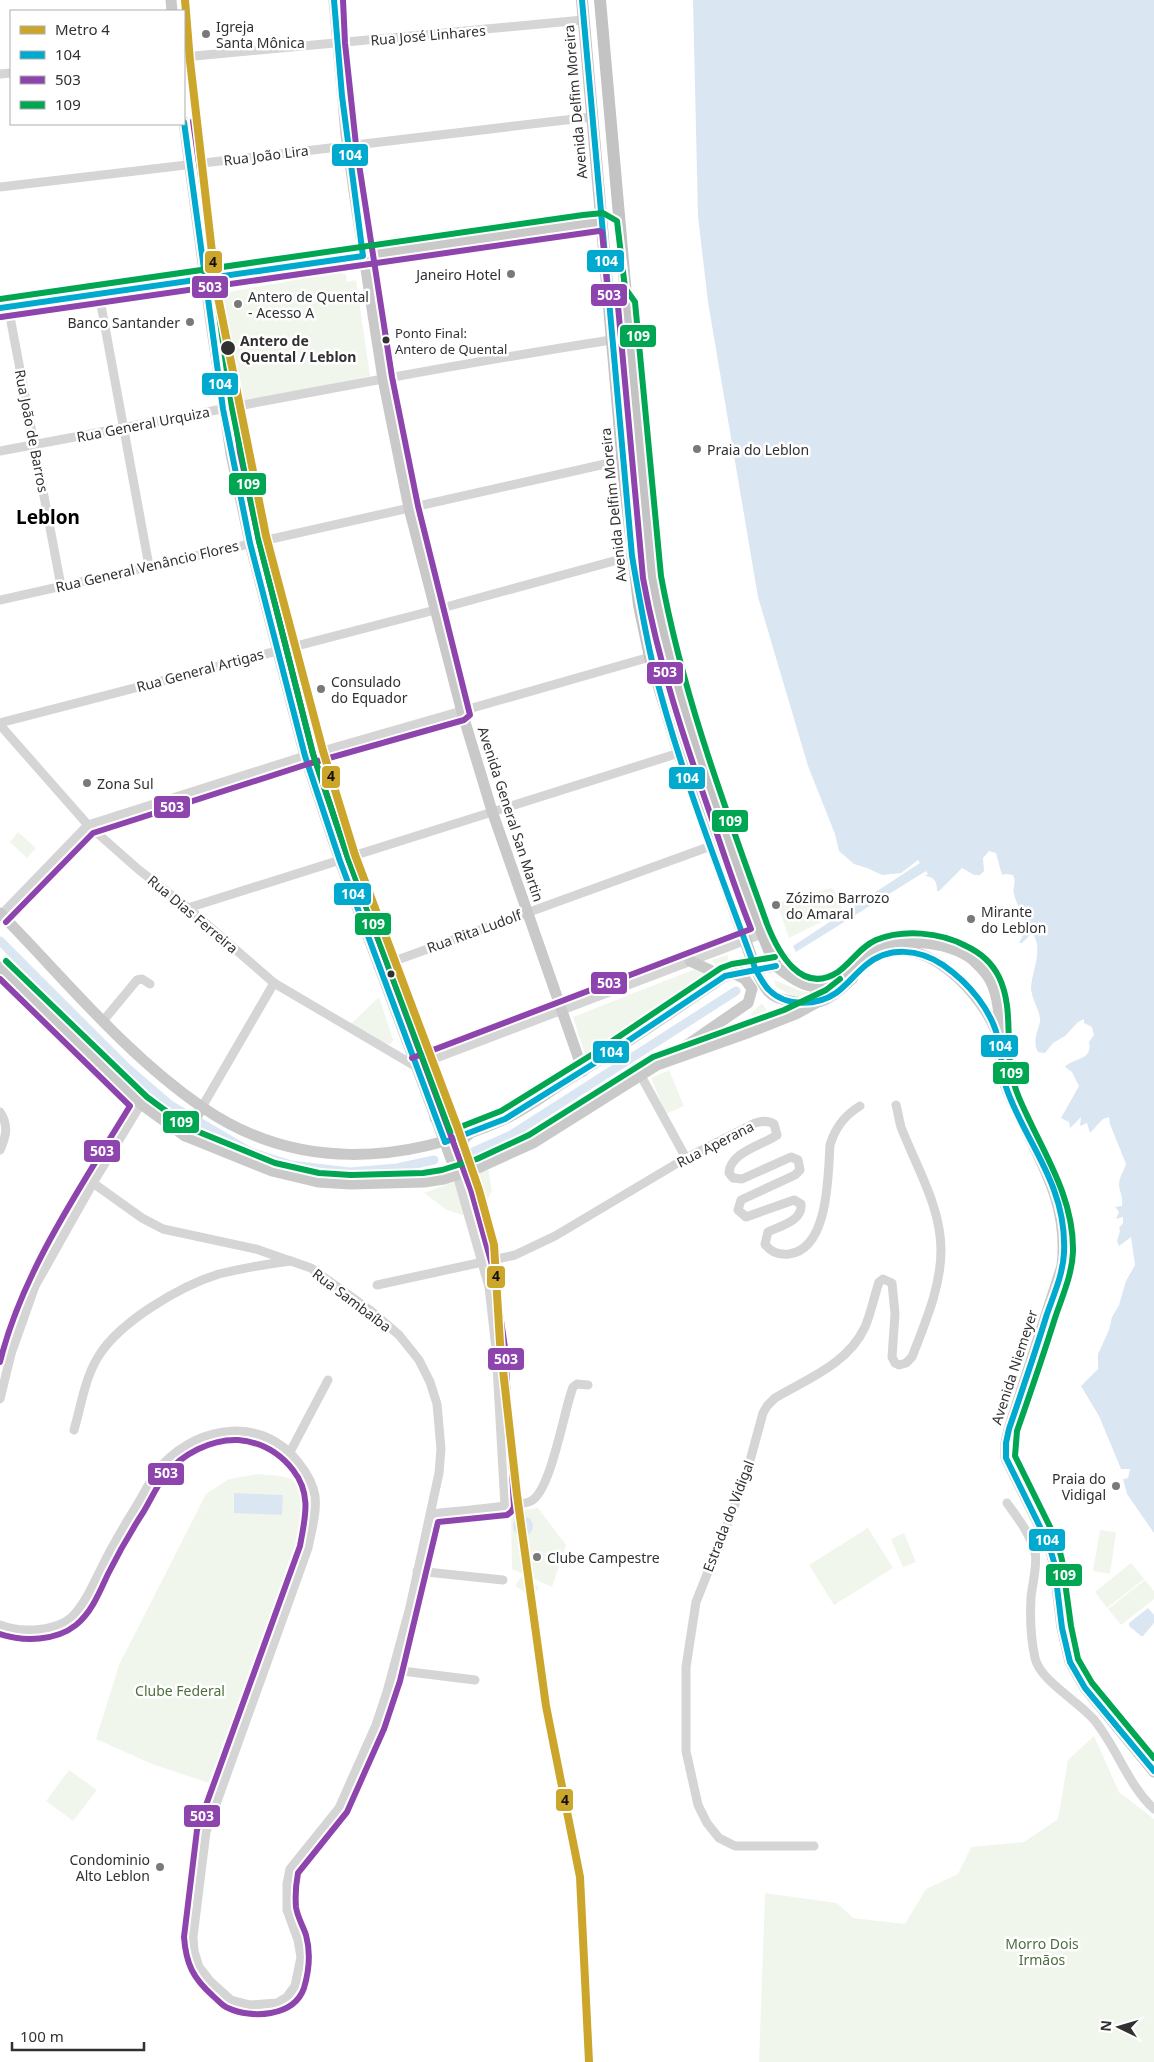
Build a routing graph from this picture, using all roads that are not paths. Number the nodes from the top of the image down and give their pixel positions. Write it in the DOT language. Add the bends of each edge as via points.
graph roads {
  1 [pos="334,0"];
  2 [pos="582,0"];
  3 [pos="600,0"];
  4 [pos="583,20"];
  5 [pos="336,44"];
  6 [pos="185,57"];
  7 [pos="591,117"];
  8 [pos="184,125"];
  9 [pos="347,146"];
  10 [pos="189,165"];
  11 [pos="0,187"];
  12 [pos="601,222"];
  13 [pos="363,256"];
  14 [pos="206,278"];
  15 [pos="99,294"];
  16 [pos="626,303"];
  17 [pos="4,307"];
  18 [pos="612,340"];
  19 [pos="383,379"];
  20 [pos="224,409"];
  21 [pos="124,428"];
  22 [pos="639,442"];
  23 [pos="34,444"];
  24 [pos="0,451"];
  25 [pos="622,458"];
  26 [pos="409,508"];
  27 [pos="250,543"];
  28 [pos="632,556"];
  29 [pos="149,566"];
  30 [pos="61,586"];
  31 [pos="0,600"];
  32 [pos="435,610"];
  33 [pos="278,650"];
  34 [pos="650,657"];
  35 [pos="462,712"];
  36 [pos="0,724"];
  37 [pos="679,753"];
  38 [pos="305,756"];
  39 [pos="492,811"];
  40 [pos="88,825"];
  41 [pos="711,846"];
  42 [pos="340,861"];
  43 [pos="188,908"];
  44 [pos="528,912"];
  45 [pos="0,914"];
  46 [pos="762,934"];
  47 [pos="746,941"];
  48 [pos="690,961"];
  49 [pos="776,966"];
  50 [pos="0,967"];
  51 [pos="378,967"];
  52 [pos="755,968"];
  53 [pos="984,970"];
  54 [pos="733,972"];
  55 [pos="274,983"];
  56 [pos="150,984"];
  57 [pos="712,985"];
  58 [pos="966,985"];
  59 [pos="765,988"];
  60 [pos="816,1003"];
  61 [pos="562,1010"];
  62 [pos="102,1021"];
  63 [pos="999,1040"];
  64 [pos="657,1065"];
  65 [pos="415,1066"];
  66 [pos="583,1071"];
  67 [pos="640,1074"];
  68 [pos="141,1104"];
  69 [pos="896,1105"];
  70 [pos="860,1106"];
  71 [pos="202,1107"];
  72 [pos="0,1112"];
  73 [pos="435,1118"];
  74 [pos="469,1133"];
  75 [pos="185,1136"];
  76 [pos="445,1142"];
  77 [pos="0,1150"];
  78 [pos="686,1158"];
  79 [pos="480,1167"];
  80 [pos="457,1175"];
  81 [pos="93,1183"];
  82 [pos="293,1261"];
  83 [pos="483,1263"];
  84 [pos="377,1285"];
  85 [pos="328,1380"];
  86 [pos="588,1385"];
  87 [pos="0,1399"];
  88 [pos="74,1430"];
  89 [pos="290,1452"];
  90 [pos="1007,1503"];
  91 [pos="505,1506"];
  92 [pos="432,1514"];
  93 [pos="417,1571"];
  94 [pos="503,1580"];
  95 [pos="0,1625"];
  96 [pos="394,1670"];
  97 [pos="475,1680"];
  98 [pos="1153,1770"];
  99 [pos="1154,1809"];
  100 [pos="814,1846"];
  1 -- 5 [label="main road, Avenida General San Martin"];
  2 -- 4 [label="highway, Avenida Delfim Moreira"];
  3 -- 16 [label="highway"];
  4 -- 5 [label="street, Rua José Linhares"];
  4 -- 7 [label="highway, Avenida Delfim Moreira"];
  5 -- 6 [label="street, Rua José Linhares"];
  5 -- 9 [label="main road, Avenida General San Martin"];
  7 -- 9 [label="street, Rua João Lira"];
  7 -- 12 [label="highway, Avenida Delfim Moreira"];
  8 -- 10 [label="main road"];
  9 -- 10 [label="street, Rua João Lira"];
  9 -- 13 [label="main road, Avenida General San Martin"];
  10 -- 11 [label="street, Rua João Lira"];
  10 -- 14 [label="main road"];
  12 -- 13 [label="main road"];
  12 -- 16 [label="highway" via="610,227 617,292"];
  12 -- 18 [label="highway, Avenida Delfim Moreira"];
  13 -- 14 [label="main road"];
  13 -- 19 [label="main road, Avenida General San Martin"];
  14 -- 15 [label="main road"];
  14 -- 20 [label="main road"];
  15 -- 17 [label="main road"];
  15 -- 21 [label="street"];
  16 -- 22 [label="highway"];
  17 -- 23 [label="street, Rua João de Barros"];
  18 -- 19 [label="street, Rua General Urquiza"];
  18 -- 25 [label="highway, Avenida Delfim Moreira"];
  19 -- 20 [label="street, Rua General Urquiza"];
  19 -- 26 [label="main road, Avenida General San Martin"];
  20 -- 21 [label="street, Rua General Urquiza"];
  20 -- 27 [label="main road"];
  21 -- 23 [label="street, Rua General Urquiza"];
  21 -- 29 [label="street"];
  22 -- 25 [label="street, Rua General Venâncio Flores"];
  22 -- 46 [label="highway" via="652,578 667,654 703,768"];
  23 -- 24 [label="street, Rua General Urquiza"];
  23 -- 30 [label="street, Rua João de Barros"];
  25 -- 26 [label="street, Rua General Venâncio Flores"];
  25 -- 28 [label="highway, Avenida Delfim Moreira"];
  26 -- 27 [label="street, Rua General Venâncio Flores"];
  26 -- 32 [label="main road, Avenida General San Martin"];
  27 -- 29 [label="street, Rua General Venâncio Flores"];
  27 -- 33 [label="main road"];
  28 -- 32 [label="street, Rua General Artigas"];
  28 -- 34 [label="highway, Avenida Delfim Moreira"];
  29 -- 30 [label="street, Rua General Venâncio Flores"];
  30 -- 31 [label="street, Rua General Venâncio Flores"];
  32 -- 33 [label="street, Rua General Artigas"];
  32 -- 35 [label="main road, Avenida General San Martin"];
  33 -- 36 [label="street, Rua General Artigas"];
  33 -- 38 [label="main road"];
  34 -- 35 [label="street"];
  34 -- 37 [label="highway, Avenida Delfim Moreira"];
  35 -- 38 [label="street"];
  35 -- 39 [label="main road, Avenida General San Martin"];
  36 -- 40 [label="street, Rua Dias Ferreira"];
  37 -- 39 [label="street"];
  37 -- 41 [label="highway, Avenida Delfim Moreira"];
  38 -- 40 [label="street"];
  38 -- 42 [label="main road"];
  39 -- 42 [label="street"];
  39 -- 44 [label="main road, Avenida General San Martin"];
  40 -- 43 [label="street, Rua Dias Ferreira"];
  40 -- 45 [label="street"];
  41 -- 44 [label="street, Rua Rita Ludolf"];
  41 -- 47 [label="highway, Avenida Delfim Moreira"];
  42 -- 43 [label="street"];
  42 -- 51 [label="main road"];
  43 -- 55 [label="street, Rua Dias Ferreira"];
  44 -- 51 [label="street, Rua Rita Ludolf"];
  44 -- 61 [label="main road, Avenida General San Martin"];
  45 -- 62 [label="main road"];
  46 -- 47 [label="street"];
  46 -- 49 [label="highway"];
  47 -- 48 [label="street"];
  47 -- 52 [label="highway, Avenida Delfim Moreira"];
  48 -- 57 [label="main road" via="710,970"];
  48 -- 61 [label="street"];
  49 -- 52 [label="main road"];
  49 -- 53 [label="main road, Avenida Niemeyer" via="801,984 817,988 841,980 879,949 893,944 923,943 954,950"];
  50 -- 68 [label="main road"];
  51 -- 65 [label="main road"];
  52 -- 54 [label="main road"];
  52 -- 59 [label="main road, Avenida Delfim Moreira"];
  53 -- 58 [label="main road" via="980,983"];
  53 -- 63 [label="main road, Avenida Niemeyer" via="994,993"];
  54 -- 57 [label="main road"];
  54 -- 64 [label="main road" via="745,979 752,990 748,1003"];
  55 -- 65 [label="street, Rua Dias Ferreira"];
  55 -- 71 [label="street"];
  56 -- 62 [label="street" via="137,980"];
  57 -- 66 [label="main road"];
  58 -- 60 [label="main road, Avenida Niemeyer" via="927,957 892,952 873,959 832,997"];
  58 -- 63 [label="main road, Avenida Niemeyer" via="985,1009"];
  59 -- 60 [label="main road, Avenida Niemeyer" via="787,1001"];
  60 -- 64 [label="main road" via="750,1032"];
  61 -- 65 [label="street"];
  61 -- 66 [label="main road, Avenida General San Martin"];
  62 -- 71 [label="main road"];
  63 -- 98 [label="main road, Avenida Niemeyer" via="1005,1086 1054,1189 1062,1221 1064,1251 1056,1290 1009,1429 1006,1458 1049,1544 1070,1662 1085,1688"];
  64 -- 67 [label="main road"];
  65 -- 73 [label="main road"];
  66 -- 74 [label="main road" via="505,1119"];
  67 -- 78 [label="street"];
  67 -- 79 [label="main road" via="533,1143"];
  68 -- 75 [label="main road"];
  68 -- 81 [label="street"];
  69 -- 100 [label="street, Estrada do Vidigal" via="901,1126 927,1189 941,1250 937,1283 912,1357 899,1365 892,1357 894,1298 892,1283 883,1279 879,1282 865,1327 841,1359 766,1406 745,1479 696,1602 686,1667 686,1751 698,1805 707,1823 719,1838 735,1846"];
  70 -- 78 [label="street, Rua Aperana" via="838,1125 833,1136 823,1211 813,1235 799,1251 789,1254 769,1250 765,1244 768,1232 798,1216 802,1209 798,1201 746,1217 738,1210 741,1200 795,1175 800,1170 798,1160 785,1159 742,1179 736,1179 729,1173 731,1163 738,1156 777,1135 774,1124 770,1121 754,1123"];
  71 -- 75 [label="main road"];
  71 -- 76 [label="main road" via="258,1137 308,1151 346,1156 370,1155"];
  72 -- 77 [label="street" via="6,1133"];
  73 -- 74 [label="main road"];
  73 -- 76 [label="main road"];
  74 -- 76 [label="main road"];
  74 -- 79 [label="main road" via="460,1143 461,1151 467,1164"];
  75 -- 80 [label="main road" via="272,1171 318,1182 394,1184"];
  76 -- 80 [label="main road"];
  78 -- 83 [label="street, Rua Aperana" via="555,1236 515,1255"];
  79 -- 80 [label="main road"];
  80 -- 83 [label="street"];
  81 -- 82 [label="street, Rua Sambaíba" via="162,1229 225,1241"];
  81 -- 87 [label="street" via="35,1286 11,1354"];
  82 -- 88 [label="street" via="218,1275 146,1310 108,1342 96,1359"];
  82 -- 92 [label="street, Rua Sambaíba" via="317,1272 371,1311 399,1335 419,1360 430,1382 440,1423 439,1473"];
  83 -- 84 [label="street, Rua Aperana"];
  83 -- 91 [label="street" via="496,1349"];
  85 -- 89 [label="street"];
  86 -- 91 [label="street" via="573,1386 541,1492 530,1502"];
  89 -- 95 [label="street, Rua Sambaíba" via="266,1436 243,1430 199,1438 185,1446 163,1464 152,1479 88,1595 72,1617 55,1626 33,1630"];
  89 -- 96 [label="street, Rua Sambaíba" via="307,1474 315,1496 308,1548 206,1832 193,1937 199,1967 231,2000 250,2005 278,2003 295,1986 301,1957 287,1910 290,1869 339,1808 376,1725"];
  90 -- 99 [label="street" via="1035,1552 1031,1599 1033,1648 1037,1664 1096,1722 1129,1777"];
  91 -- 92 [label="street"];
  92 -- 93 [label="street, Rua Sambaíba"];
  93 -- 94 [label="street"];
  93 -- 96 [label="street, Rua Sambaíba"];
  96 -- 97 [label="street"];
}
